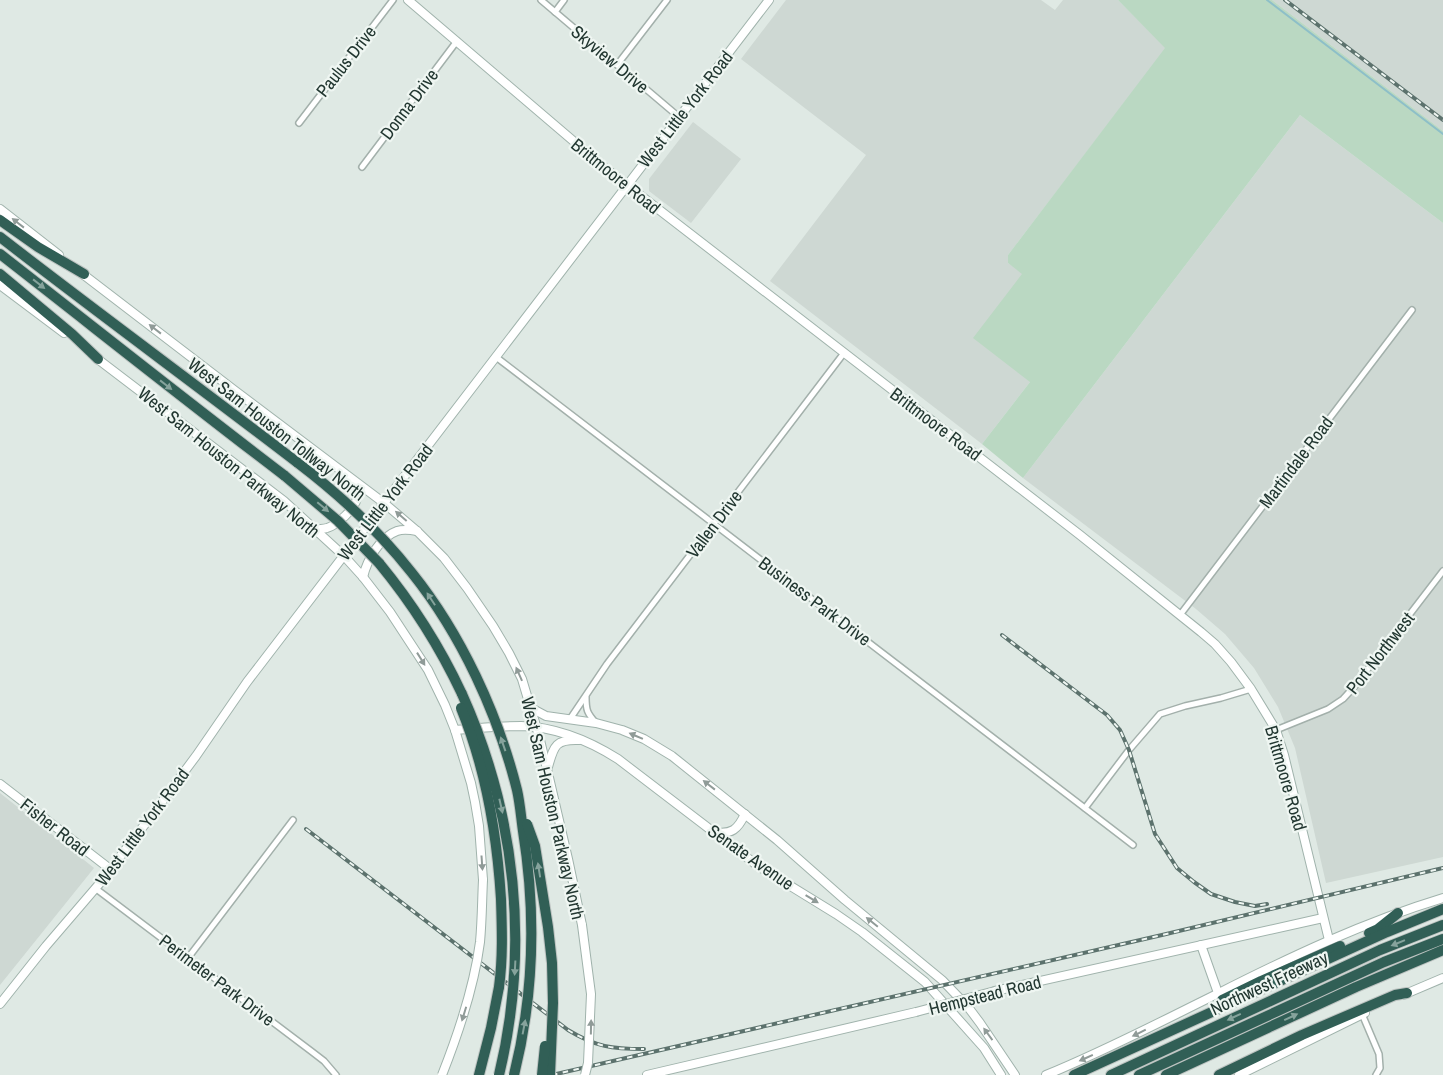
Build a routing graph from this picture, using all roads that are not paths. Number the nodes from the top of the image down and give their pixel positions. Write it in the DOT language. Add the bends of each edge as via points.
graph roads {
  1 [pos="393,0"];
  2 [pos="408,0"];
  3 [pos="541,0"];
  4 [pos="564,0"];
  5 [pos="666,0"];
  6 [pos="769,0"];
  7 [pos="555,12"];
  8 [pos="457,41"];
  9 [pos="617,65"];
  10 [pos="679,118"];
  11 [pos="299,123"];
  12 [pos="362,168"];
  13 [pos="627,186"];
  14 [pos="0,209"];
  15 [pos="0,220"];
  16 [pos="0,236"];
  17 [pos="0,254"];
  18 [pos="0,274"];
  19 [pos="84,274"];
  20 [pos="0,285"];
  21 [pos="1412,310"];
  22 [pos="844,353"];
  23 [pos="496,357"];
  24 [pos="98,359"];
  25 [pos="347,476"];
  26 [pos="384,503"];
  27 [pos="714,524"];
  28 [pos="315,530"];
  29 [pos="417,531"];
  30 [pos="344,556"];
  31 [pos="1443,571"];
  32 [pos="363,577"];
  33 [pos="1180,614"];
  34 [pos="1251,689"];
  35 [pos="462,694"];
  36 [pos="586,697"];
  37 [pos="531,708"];
  38 [pos="570,719"];
  39 [pos="596,723"];
  40 [pos="537,727"];
  41 [pos="455,730"];
  42 [pos="1276,730"];
  43 [pos="585,741"];
  44 [pos="547,769"];
  45 [pos="0,784"];
  46 [pos="517,791"];
  47 [pos="1085,808"];
  48 [pos="745,814"];
  49 [pos="293,820"];
  50 [pos="714,832"];
  51 [pos="1133,845"];
  52 [pos="110,869"];
  53 [pos="95,888"];
  54 [pos="542,890"];
  55 [pos="1443,898"];
  56 [pos="1443,909"];
  57 [pos="1398,913"];
  58 [pos="1323,918"];
  59 [pos="1443,925"];
  60 [pos="1443,939"];
  61 [pos="1329,940"];
  62 [pos="1201,945"];
  63 [pos="1443,950"];
  64 [pos="188,958"];
  65 [pos="1443,978"];
  66 [pos="1218,993"];
  67 [pos="1407,993"];
  68 [pos="0,1004"];
  69 [pos="1362,1014"];
  70 [pos="1130,1049"];
  71 [pos="995,1066"];
  72 [pos="1055,1073"];
  73 [pos="1168,1074"];
  74 [pos="336,1075"];
  75 [pos="442,1075"];
  76 [pos="479,1075"];
  77 [pos="499,1075"];
  78 [pos="514,1075"];
  79 [pos="542,1075"];
  80 [pos="550,1075"];
  81 [pos="585,1075"];
  82 [pos="647,1075"];
  83 [pos="995,1075"];
  84 [pos="1001,1075"];
  85 [pos="1015,1075"];
  86 [pos="1046,1075"];
  87 [pos="1074,1075"];
  88 [pos="1111,1075"];
  89 [pos="1139,1075"];
  90 [pos="1219,1075"];
  91 [pos="1239,1075"];
  92 [pos="1376,1075"];
  1 -- 11 [label="street, Paulus Drive"];
  2 -- 8 [label="main road, Brittmoore Road"];
  3 -- 7 [label="street, Skyview Drive"];
  4 -- 7 [label="street"];
  5 -- 9 [label="street"];
  6 -- 10 [label="main road, West Little York Road"];
  7 -- 9 [label="street, Skyview Drive"];
  8 -- 12 [label="street, Donna Drive"];
  8 -- 13 [label="main road, Brittmoore Road"];
  9 -- 10 [label="street, Skyview Drive"];
  10 -- 13 [label="main road, West Little York Road"];
  13 -- 22 [label="main road, Brittmoore Road"];
  13 -- 23 [label="main road, West Little York Road"];
  19 -- 14 [label="main road, West Sam Houston Parkway North, one-way"];
  15 -- 19 [label="highway"];
  46 -- 16 [label="highway, West Sam Houston Tollway North, one-way, bridge" via="503,744 478,682 458,644 428,594 376,531 339,495"];
  17 -- 35 [label="highway, West Sam Houston Tollway North, one-way, bridge" via="338,521 387,573 428,632"];
  18 -- 24 [label="highway"];
  25 -- 19 [label="main road, West Sam Houston Parkway North, one-way"];
  20 -- 24 [label="main road, West Sam Houston Parkway North"];
  21 -- 33 [label="street, Martindale Road"];
  22 -- 27 [label="street, Vallen Drive"];
  22 -- 33 [label="main road, Brittmoore Road"];
  23 -- 26 [label="main road, West Little York Road"];
  23 -- 27 [label="street, Business Park Drive"];
  24 -- 28 [label="main road, West Sam Houston Parkway North" via="284,501"];
  25 -- 26 [label="main road, West Sam Houston Parkway North"];
  25 -- 28 [label="main road" via="356,492 354,506 342,520 328,528"];
  29 -- 26 [label="main road, West Sam Houston Parkway North, one-way"];
  26 -- 30 [label="main road, West Little York Road"];
  27 -- 36 [label="street, Vallen Drive" via="607,664"];
  27 -- 47 [label="street, Business Park Drive"];
  28 -- 30 [label="main road, West Sam Houston Parkway North"];
  29 -- 32 [label="main road" via="397,531 380,544 365,566"];
  37 -- 29 [label="main road, West Sam Houston Parkway North, one-way" via="522,679 493,626 444,558"];
  30 -- 32 [label="main road, West Sam Houston Parkway North"];
  30 -- 52 [label="main road, West Little York Road"];
  31 -- 42 [label="street, Port Northwest" via="1343,699 1328,709"];
  32 -- 41 [label="main road, West Sam Houston Parkway North, one-way" via="428,670"];
  33 -- 34 [label="main road, Brittmoore Road" via="1215,644"];
  34 -- 42 [label="main road, Brittmoore Road"];
  34 -- 47 [label="street" via="1160,714"];
  35 -- 76 [label="highway, bridge" via="460,706 478,759 492,821 501,908 500,978 492,1028"];
  35 -- 77 [label="highway, West Sam Houston Tollway North, one-way, bridge" via="482,741 497,790 514,890 514,988"];
  36 -- 38 [label="street, Vallen Drive"];
  36 -- 39 [label="street" via="586,709"];
  37 -- 38 [label="main road, Senate Avenue" via="546,716"];
  37 -- 40 [label="main road, West Sam Houston Parkway North"];
  38 -- 39 [label="main road, Senate Avenue"];
  48 -- 39 [label="main road, Senate Avenue, one-way" via="672,756 644,739"];
  40 -- 41 [label="main road, Senate Avenue"];
  40 -- 43 [label="main road, Senate Avenue"];
  40 -- 44 [label="main road, West Sam Houston Parkway North"];
  41 -- 75 [label="main road, West Sam Houston Parkway North, one-way, bridge" via="475,802 483,880 480,942 467,1008"];
  42 -- 58 [label="main road, Brittmoore Road"];
  43 -- 44 [label="main road" via="559,742"];
  43 -- 50 [label="main road, Senate Avenue" via="618,759"];
  81 -- 44 [label="main road, West Sam Houston Parkway North, one-way, bridge" via="591,1038 592,994 582,925"];
  45 -- 52 [label="main road, Fisher Road"];
  54 -- 46 [label="highway, one-way, bridge" via="535,846"];
  78 -- 46 [label="highway, West Sam Houston Tollway North, one-way, bridge" via="526,1016 532,938 531,892"];
  47 -- 51 [label="street, Business Park Drive"];
  48 -- 50 [label="main road" via="734,830"];
  85 -- 48 [label="main road, Senate Avenue, one-way" via="968,1007 942,980"];
  49 -- 64 [label="street"];
  50 -- 71 [label="main road, Senate Avenue, one-way" via="758,866 862,932 926,982 984,1048"];
  52 -- 53 [label="main road, West Little York Road"];
  53 -- 64 [label="street, Perimeter Park Drive"];
  53 -- 68 [label="main road, West Little York Road"];
  54 -- 79 [label="highway, bridge" via="548,1001"];
  54 -- 80 [label="highway, bridge" via="552,963"];
  55 -- 57 [label="main road"];
  56 -- 70 [label="highway"];
  57 -- 61 [label="main road"];
  57 -- 70 [label="highway" via="1378,929 1261,981 1149,1036"];
  58 -- 61 [label="main road, Brittmoore Road"];
  58 -- 62 [label="main road, Hempstead Road"];
  59 -- 88 [label="highway, Northwest Freeway, one-way" via="1380,950"];
  60 -- 89 [label="highway" via="1384,962"];
  61 -- 66 [label="main road"];
  62 -- 66 [label="main road"];
  62 -- 82 [label="main road, Hempstead Road, bridge"];
  73 -- 63 [label="highway, one-way" via="1377,977"];
  64 -- 74 [label="street, Perimeter Park Drive" via="317,1056"];
  65 -- 67 [label="main road"];
  66 -- 72 [label="main road, one-way"];
  67 -- 69 [label="main road"];
  67 -- 90 [label="highway" via="1395,995 1302,1035"];
  69 -- 91 [label="main road"];
  69 -- 92 [label="street" via="1379,1054 1380,1068"];
  70 -- 87 [label="highway"];
  71 -- 83 [label="main road"];
  71 -- 84 [label="main road, Senate Avenue"];
  72 -- 86 [label="main road"];
}
